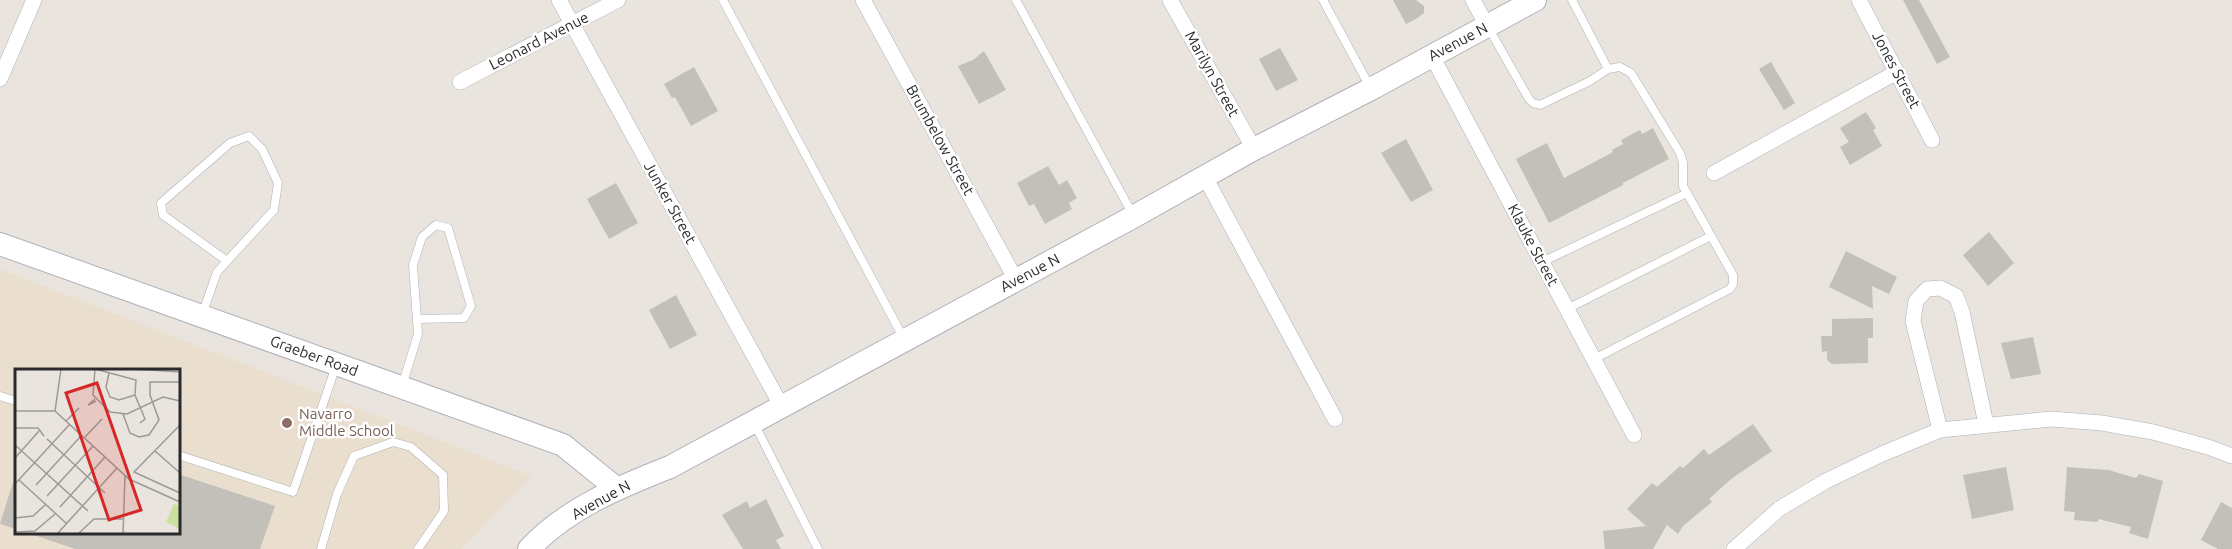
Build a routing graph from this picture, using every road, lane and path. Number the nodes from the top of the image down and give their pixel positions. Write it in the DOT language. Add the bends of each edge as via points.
graph roads {
  1 [pos="34,0"];
  2 [pos="559,0"];
  3 [pos="618,0"];
  4 [pos="723,0"];
  5 [pos="863,0"];
  6 [pos="1016,0"];
  7 [pos="1170,0"];
  8 [pos="1323,0"];
  9 [pos="1473,0"];
  10 [pos="1535,0"];
  11 [pos="1572,0"];
  12 [pos="1859,0"];
  13 [pos="572,25"];
  14 [pos="1487,26"];
  15 [pos="1432,56"];
  16 [pos="1608,69"];
  17 [pos="1897,72"];
  18 [pos="0,79"];
  19 [pos="460,82"];
  20 [pos="1371,88"];
  21 [pos="1932,140"];
  22 [pos="1254,149"];
  23 [pos="1714,172"];
  24 [pos="1205,177"];
  25 [pos="1687,194"];
  26 [pos="1133,217"];
  27 [pos="1711,236"];
  28 [pos="0,244"];
  29 [pos="226,261"];
  30 [pos="1542,262"];
  31 [pos="1016,280"];
  32 [pos="1567,309"];
  33 [pos="202,316"];
  34 [pos="417,319"];
  35 [pos="905,340"];
  36 [pos="1593,359"];
  37 [pos="336,364"];
  38 [pos="402,388"];
  39 [pos="0,396"];
  40 [pos="15,402"];
  41 [pos="782,406"];
  42 [pos="1335,419"];
  43 [pos="754,422"];
  44 [pos="1986,424"];
  45 [pos="1940,430"];
  46 [pos="1634,435"];
  47 [pos="180,456"];
  48 [pos="2232,456"];
  49 [pos="616,489"];
  50 [pos="321,549"];
  51 [pos="417,549"];
  52 [pos="529,549"];
  53 [pos="818,549"];
  54 [pos="1734,549"];
  1 -- 18 [label="street"];
  2 -- 13 [label="street, Junker Street"];
  3 -- 13 [label="street, Leonard Avenue"];
  4 -- 35 [label="lane"];
  5 -- 31 [label="street, Brumbelow Street"];
  6 -- 26 [label="lane"];
  7 -- 22 [label="street, Marilyn Street"];
  8 -- 20 [label="lane"];
  9 -- 14 [label="street"];
  10 -- 14 [label="street, Avenue N"];
  11 -- 16 [label="lane"];
  12 -- 17 [label="street, Jones Street"];
  13 -- 19 [label="street, Leonard Avenue"];
  13 -- 41 [label="street, Junker Street"];
  14 -- 15 [label="street, Avenue N"];
  14 -- 16 [label="lane" via="1533,103 1540,105"];
  15 -- 20 [label="street, Avenue N"];
  15 -- 30 [label="street, Klauke Street"];
  16 -- 25 [label="lane" via="1620,67 1631,73 1680,153"];
  17 -- 21 [label="street, Jones Street"];
  17 -- 23 [label="street"];
  20 -- 22 [label="street, Avenue N"];
  22 -- 24 [label="street, Avenue N"];
  24 -- 26 [label="street, Avenue N"];
  24 -- 42 [label="street"];
  25 -- 27 [label="lane"];
  25 -- 30 [label="lane"];
  26 -- 31 [label="street, Avenue N"];
  27 -- 32 [label="lane"];
  27 -- 36 [label="lane" via="1733,275 1730,289"];
  28 -- 33 [label="street, Graeber Road"];
  29 -- 29 [label="lane" via="274,210 278,183 262,149 249,136 230,142 161,203 163,215"];
  29 -- 33 [label="lane" via="217,272"];
  30 -- 32 [label="street, Klauke Street"];
  31 -- 35 [label="street, Avenue N"];
  32 -- 36 [label="street, Klauke Street"];
  33 -- 37 [label="street, Graeber Road"];
  34 -- 34 [label="lane" via="413,265 422,237 436,225 448,228 471,306 464,318"];
  34 -- 38 [label="lane" via="418,333"];
  35 -- 41 [label="street, Avenue N"];
  36 -- 46 [label="street, Klauke Street"];
  37 -- 38 [label="street, Graeber Road"];
  37 -- 47 [label="lane" via="293,492"];
  38 -- 49 [label="street, Graeber Road" via="563,445"];
  39 -- 40 [label="lane"];
  41 -- 43 [label="street, Avenue N"];
  43 -- 49 [label="street, Avenue N" via="670,467"];
  43 -- 53 [label="lane"];
  44 -- 45 [label="street"];
  44 -- 45 [label="street" via="1962,312 1956,296 1940,288 1928,290 1916,301 1913,321"];
  44 -- 48 [label="street" via="2051,419 2102,423 2153,432"];
  45 -- 54 [label="street" via="1826,481 1779,509"];
  49 -- 52 [label="street, Avenue N" via="546,531"];
  50 -- 51 [label="lane" via="337,494 354,456 393,442 411,447 443,475 444,511"];
}
